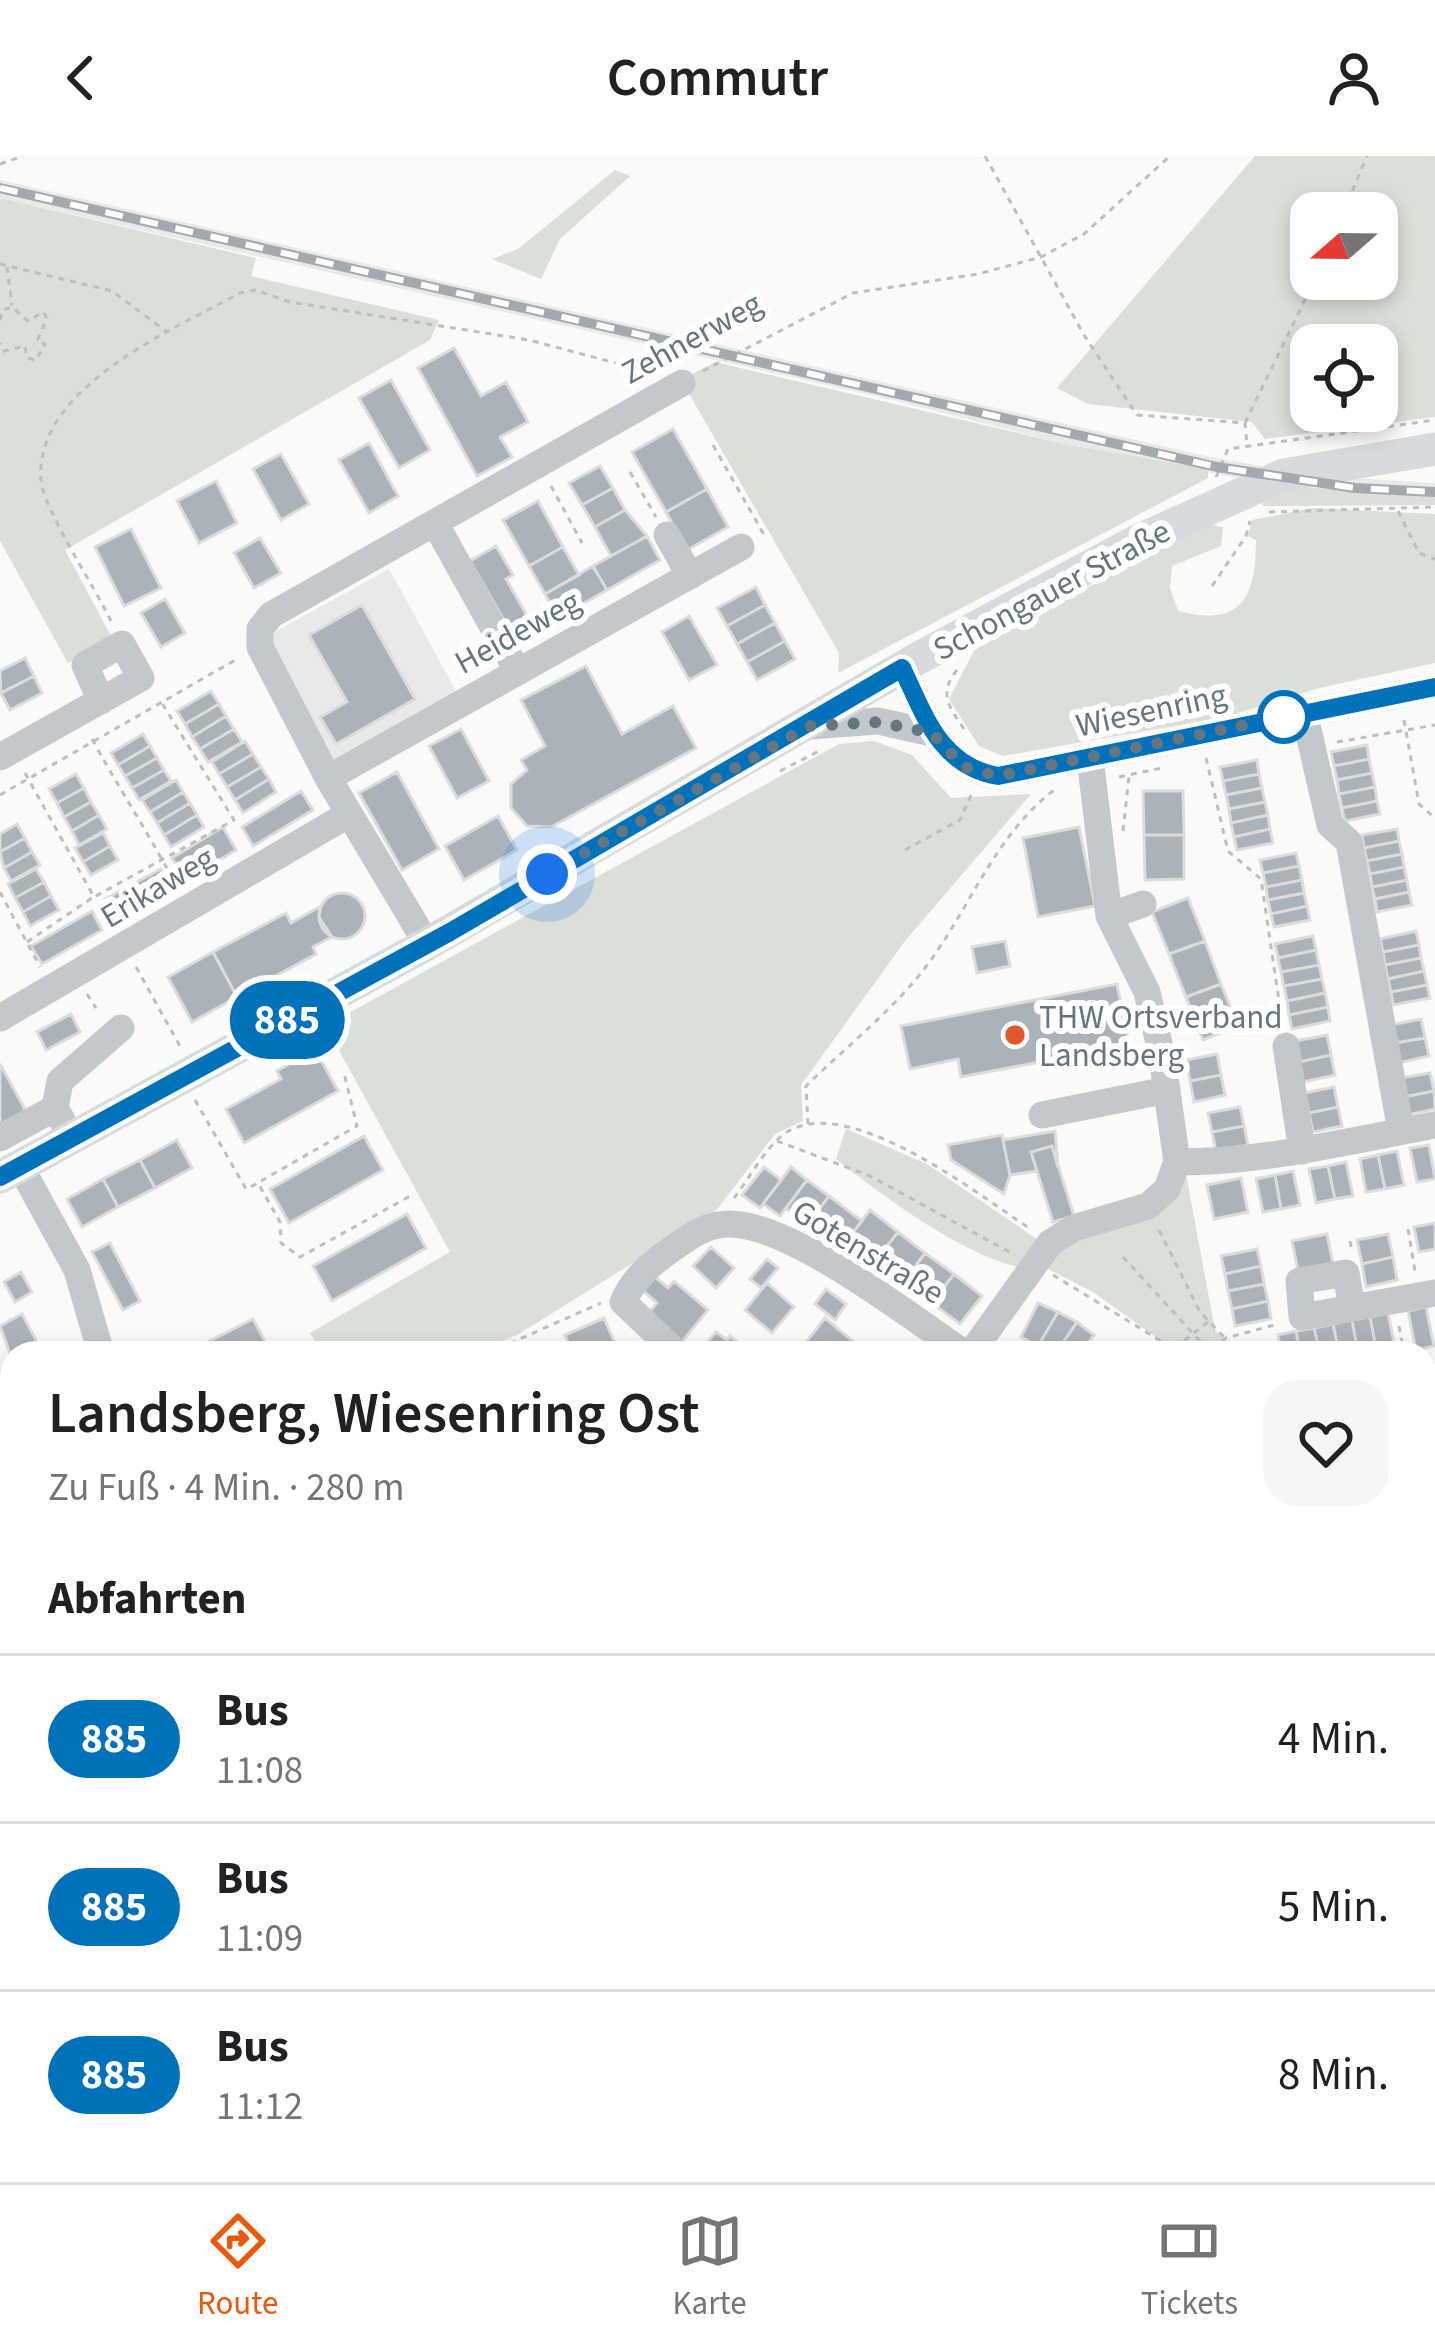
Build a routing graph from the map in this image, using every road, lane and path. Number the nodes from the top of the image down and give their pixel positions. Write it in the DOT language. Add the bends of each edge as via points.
graph roads {
  1 [pos="23,156"];
  2 [pos="985,156"];
  3 [pos="1170,156"];
  4 [pos="1367,156"];
  5 [pos="0,164"];
  6 [pos="1352,192"];
  7 [pos="1041,257"];
  8 [pos="3,265"];
  9 [pos="1305,300"];
  10 [pos="12,307"];
  11 [pos="0,320"];
  12 [pos="168,333"];
  13 [pos="0,343"];
  14 [pos="682,382"];
  15 [pos="1435,420"];
  16 [pos="1245,424"];
  17 [pos="713,445"];
  18 [pos="1247,445"];
  19 [pos="1435,449"];
  20 [pos="538,464"];
  21 [pos="630,472"];
  22 [pos="1233,494"];
  23 [pos="1435,507"];
  24 [pos="1397,508"];
  25 [pos="436,523"];
  26 [pos="667,535"];
  27 [pos="582,543"];
  28 [pos="742,547"];
  29 [pos="1435,559"];
  30 [pos="691,576"];
  31 [pos="1212,586"];
  32 [pos="260,638"];
  33 [pos="122,644"];
  34 [pos="960,666"];
  35 [pos="902,668"];
  36 [pos="518,672"];
  37 [pos="1435,687"];
  38 [pos="1399,691"];
  39 [pos="160,700"];
  40 [pos="101,701"];
  41 [pos="1304,712"];
  42 [pos="1435,725"];
  43 [pos="809,726"];
  44 [pos="1405,726"];
  45 [pos="932,733"];
  46 [pos="966,733"];
  47 [pos="92,739"];
  48 [pos="5,745"];
  49 [pos="1207,758"];
  50 [pos="1308,760"];
  51 [pos="1093,770"];
  52 [pos="981,773"];
  53 [pos="328,778"];
  54 [pos="28,781"];
  55 [pos="0,795"];
  56 [pos="349,814"];
  57 [pos="1435,818"];
  58 [pos="905,850"];
  59 [pos="162,857"];
  60 [pos="0,892"];
  61 [pos="94,897"];
  62 [pos="1144,904"];
  63 [pos="190,908"];
  64 [pos="1109,916"];
  65 [pos="27,942"];
  66 [pos="427,944"];
  67 [pos="125,947"];
  68 [pos="52,990"];
  69 [pos="2,1017"];
  70 [pos="121,1028"];
  71 [pos="1286,1046"];
  72 [pos="344,1072"];
  73 [pos="193,1083"];
  74 [pos="1167,1090"];
  75 [pos="55,1108"];
  76 [pos="1042,1115"];
  77 [pos="808,1124"];
  78 [pos="1435,1125"];
  79 [pos="1401,1131"];
  80 [pos="75,1136"];
  81 [pos="0,1138"];
  82 [pos="777,1141"];
  83 [pos="1302,1151"];
  84 [pos="1177,1162"];
  85 [pos="10,1172"];
  86 [pos="258,1183"];
  87 [pos="412,1195"];
  88 [pos="1148,1206"];
  89 [pos="730,1224"];
  90 [pos="1408,1229"];
  91 [pos="1041,1253"];
  92 [pos="1123,1257"];
  93 [pos="1416,1297"];
  94 [pos="622,1303"];
  95 [pos="1302,1317"];
  96 [pos="1209,1321"];
  97 [pos="1192,1336"];
  98 [pos="1226,1338"];
  99 [pos="98,1341"];
  100 [pos="514,1341"];
  101 [pos="664,1341"];
  102 [pos="949,1341"];
  103 [pos="976,1341"];
  104 [pos="1162,1341"];
  105 [pos="1185,1341"];
  106 [pos="1197,1341"];
  107 [pos="1222,1341"];
  108 [pos="1229,1341"];
  109 [pos="1407,1341"];
  1 -- 5 [label="path"];
  2 -- 7 [label="path"];
  3 -- 7 [label="path, Zehnerweg" via="1097,224"];
  4 -- 6 [label="path"];
  7 -- 14 [label="path, Zehnerweg" via="853,293"];
  7 -- 16 [label="path" via="1137,415"];
  8 -- 10 [label="path"];
  8 -- 12 [label="path" via="112,291"];
  9 -- 16 [label="path"];
  10 -- 11 [label="path"];
  10 -- 13 [label="path" via="28,321 43,312 44,350 36,360 25,346 4,351"];
  12 -- 14 [label="path" via="255,290 529,340"];
  12 -- 33 [label="path" via="71,400 44,438 40,483"];
  14 -- 20 [label="street, Zehnerweg"];
  15 -- 18 [label="path"];
  16 -- 18 [label="path"];
  17 -- 28 [label="path" via="763,533"];
  18 -- 22 [label="path" via="1228,449"];
  19 -- 22 [label="main road, Schongauer Straße" via="1312,468"];
  20 -- 25 [label="street, Zehnerweg"];
  20 -- 27 [label="path"];
  21 -- 26 [label="path"];
  22 -- 24 [label="path" via="1312,507"];
  22 -- 31 [label="path" via="1246,536"];
  22 -- 35 [label="main road, Schongauer Straße"];
  23 -- 24 [label="path"];
  24 -- 29 [label="path" via="1420,553"];
  25 -- 32 [label="street, Zehnerweg" via="271,615"];
  25 -- 36 [label="street"];
  26 -- 30 [label="street"];
  28 -- 30 [label="street, Heideweg"];
  30 -- 36 [label="street, Heideweg"];
  32 -- 39 [label="path"];
  32 -- 53 [label="street"];
  33 -- 40 [label="street" via="85,665"];
  33 -- 40 [label="street" via="141,678"];
  34 -- 46 [label="path" via="946,683 945,701"];
  35 -- 43 [label="main road, Schongauer Straße"];
  35 -- 45 [label="street"];
  36 -- 53 [label="street, Heideweg"];
  37 -- 38 [label="street, Wiesenring"];
  38 -- 41 [label="street, Wiesenring"];
  38 -- 44 [label="path"];
  39 -- 47 [label="path"];
  39 -- 59 [label="path" via="234,820"];
  40 -- 48 [label="street"];
  41 -- 50 [label="street"];
  41 -- 51 [label="street, Wiesenring"];
  42 -- 44 [label="path"];
  43 -- 45 [label="street" via="878,722"];
  43 -- 66 [label="main road, Schongauer Straße"];
  44 -- 50 [label="path"];
  44 -- 57 [label="path" via="1419,804"];
  45 -- 52 [label="street" via="964,767"];
  47 -- 54 [label="path"];
  47 -- 59 [label="path"];
  49 -- 71 [label="path, Wiesenring" via="1228,851 1261,879"];
  50 -- 79 [label="street" via="1330,825 1349,842"];
  51 -- 52 [label="street, Wiesenring"];
  51 -- 64 [label="street"];
  51 -- 77 [label="path" via="1037,802 924,970 806,1086"];
  52 -- 58 [label="path" via="960,820"];
  53 -- 56 [label="street"];
  54 -- 55 [label="path"];
  54 -- 61 [label="path"];
  56 -- 63 [label="street, Erikaweg"];
  56 -- 66 [label="street"];
  59 -- 61 [label="path"];
  59 -- 63 [label="path"];
  60 -- 65 [label="path"];
  61 -- 65 [label="path"];
  62 -- 64 [label="street"];
  63 -- 67 [label="street, Erikaweg"];
  64 -- 74 [label="street" via="1147,992"];
  65 -- 68 [label="path"];
  66 -- 73 [label="main road, Schongauer Straße"];
  67 -- 68 [label="street, Erikaweg"];
  67 -- 73 [label="path"];
  68 -- 69 [label="street, Erikaweg"];
  70 -- 75 [label="street" via="60,1081"];
  71 -- 83 [label="street"];
  72 -- 86 [label="path" via="357,1126"];
  73 -- 80 [label="main road, Schongauer Straße"];
  73 -- 86 [label="path" via="246,1189"];
  74 -- 76 [label="street"];
  74 -- 84 [label="street"];
  75 -- 80 [label="street"];
  75 -- 81 [label="street"];
  77 -- 82 [label="path"];
  77 -- 91 [label="path" via="847,1125 928,1161"];
  78 -- 79 [label="street"];
  79 -- 83 [label="street"];
  80 -- 85 [label="main road, Schongauer Straße"];
  82 -- 89 [label="path" via="734,1198"];
  82 -- 91 [label="path"];
  83 -- 84 [label="street"];
  84 -- 88 [label="street" via="1167,1189"];
  85 -- 99 [label="street" via="77,1270"];
  86 -- 87 [label="path" via="280,1222 281,1243 300,1257"];
  88 -- 91 [label="street" via="1074,1228"];
  88 -- 96 [label="path"];
  89 -- 94 [label="street" via="702,1228 658,1258"];
  89 -- 102 [label="street, Gotenstraße" via="765,1229"];
  90 -- 93 [label="path"];
  91 -- 103 [label="street, Gotenstraße"];
  91 -- 104 [label="path"];
  92 -- 97 [label="path"];
  93 -- 95 [label="street"];
  93 -- 109 [label="path"];
  94 -- 100 [label="path" via="596,1303"];
  94 -- 101 [label="street"];
  95 -- 98 [label="path"];
  96 -- 97 [label="path"];
  96 -- 98 [label="path"];
  97 -- 105 [label="path"];
  97 -- 106 [label="path"];
  98 -- 107 [label="path"];
  98 -- 108 [label="path"];
}
